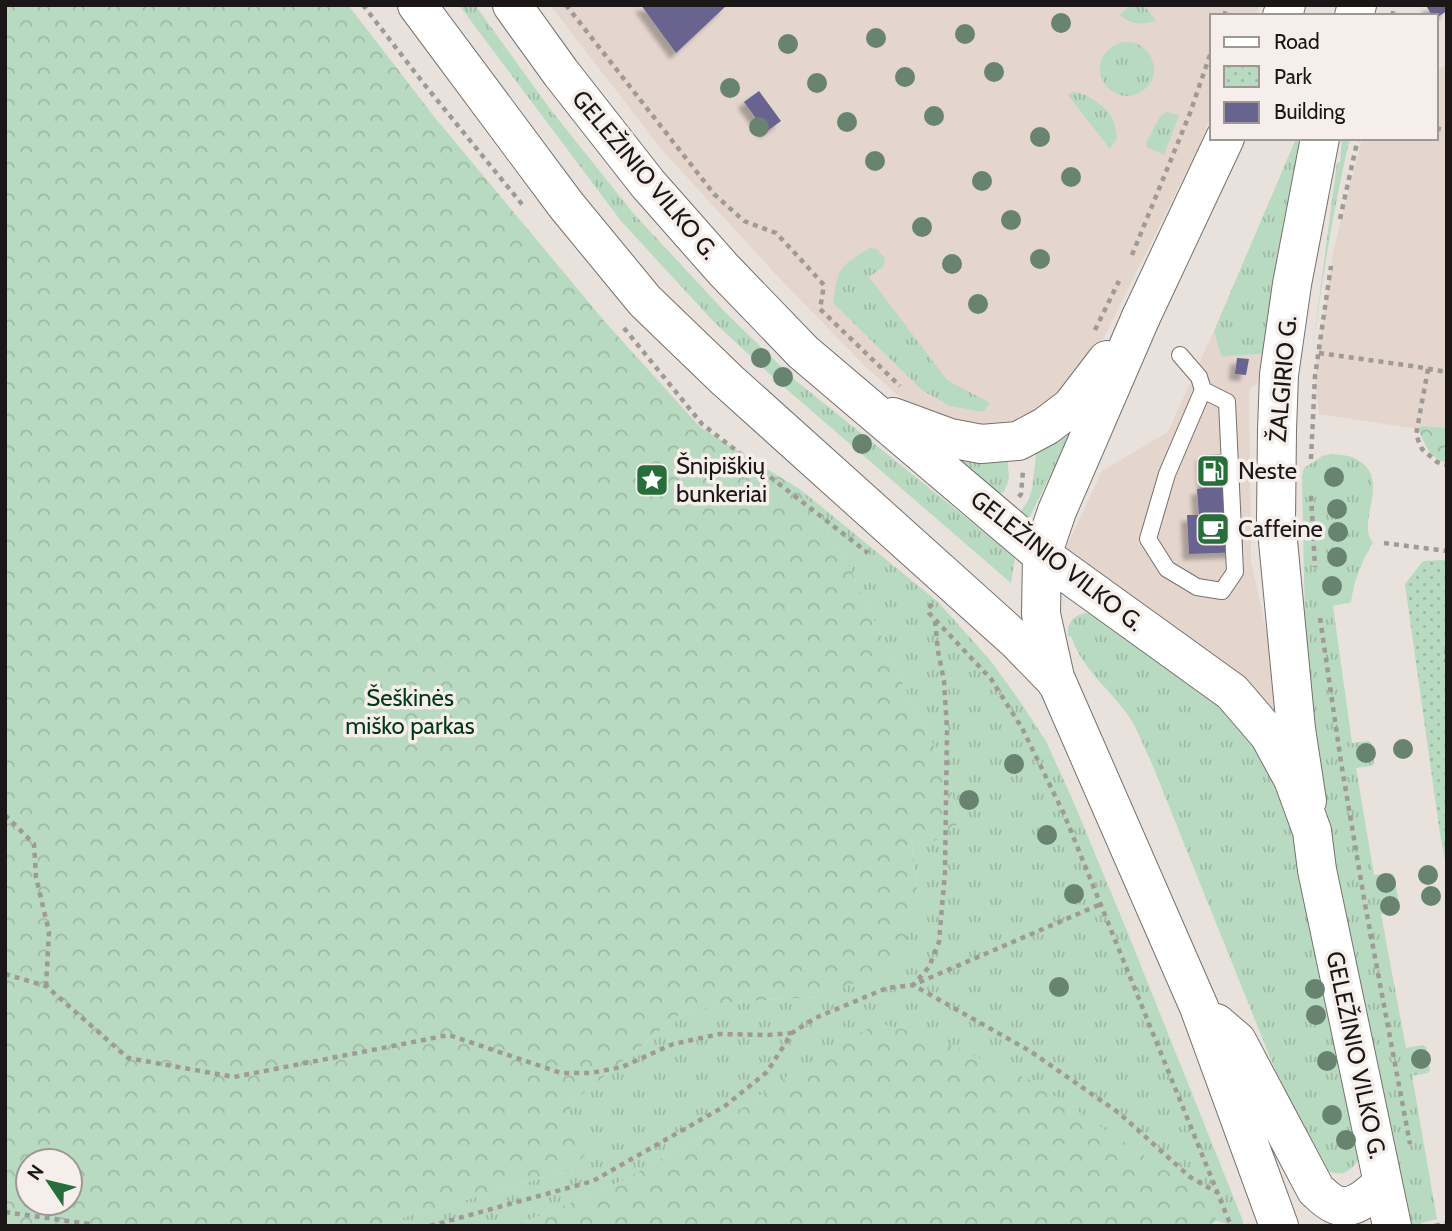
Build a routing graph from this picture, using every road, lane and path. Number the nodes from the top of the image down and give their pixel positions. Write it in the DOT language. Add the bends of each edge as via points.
graph roads {
  1 [pos="417,5"];
  2 [pos="512,5"];
  3 [pos="566,5"];
  4 [pos="1210,55"];
  5 [pos="1224,140"];
  6 [pos="1320,140"];
  7 [pos="1357,140"];
  8 [pos="1338,227"];
  9 [pos="1130,260"];
  10 [pos="1331,265"];
  11 [pos="1124,272"];
  12 [pos="1141,317"];
  13 [pos="1095,331"];
  14 [pos="1319,353"];
  15 [pos="1180,355"];
  16 [pos="1428,369"];
  17 [pos="1447,372"];
  18 [pos="903,388"];
  19 [pos="1203,390"];
  20 [pos="870,409"];
  21 [pos="1018,441"];
  22 [pos="1447,465"];
  23 [pos="1311,471"];
  24 [pos="1310,485"];
  25 [pos="1003,523"];
  26 [pos="1384,543"];
  27 [pos="1447,551"];
  28 [pos="1042,555"];
  29 [pos="1316,574"];
  30 [pos="952,582"];
  31 [pos="1319,613"];
  32 [pos="935,620"];
  33 [pos="1447,649"];
  34 [pos="1447,661"];
  35 [pos="1056,682"];
  36 [pos="5,815"];
  37 [pos="1312,831"];
  38 [pos="1101,904"];
  39 [pos="5,974"];
  40 [pos="913,985"];
  41 [pos="46,986"];
  42 [pos="1199,1007"];
  43 [pos="792,1033"];
  44 [pos="1410,1145"];
  45 [pos="1383,1183"];
  46 [pos="1218,1193"];
  47 [pos="5,1212"];
  48 [pos="1447,1223"];
  49 [pos="93,1226"];
  50 [pos="430,1226"];
  51 [pos="1231,1226"];
  52 [pos="1279,1226"];
  53 [pos="1392,1226"];
  54 [pos="1435,1226"];
  1 -- 30 [label="main road" via="566,205 645,302"];
  2 -- 20 [label="main road, GELEŽINIO VILKO G." via="648,184 723,269 803,352"];
  3 -- 18 [label="path" via="714,194 744,221 776,233 824,285 820,309"];
  4 -- 9 [label="path"];
  5 -- 12 [label="main road"];
  6 -- 37 [label="main road, ŽALGIRIO G." via="1279,375 1276,520 1296,729"];
  7 -- 8 [label="path"];
  10 -- 14 [label="path"];
  11 -- 13 [label="path"];
  12 -- 21 [label="main road" via="1071,407"];
  12 -- 28 [label="main road"];
  14 -- 16 [label="path"];
  14 -- 23 [label="path"];
  15 -- 19 [label="lane" via="1199,377"];
  16 -- 17 [label="path"];
  16 -- 22 [label="path" via="1416,435 1422,449"];
  19 -- 19 [label="lane" via="1167,474 1148,539 1167,569 1197,587 1222,591 1236,572 1227,402"];
  20 -- 21 [label="main road" via="950,438 981,444"];
  20 -- 25 [label="main road, GELEŽINIO VILKO G."];
  21 -- 25 [label="path" via="1024,463 1021,494"];
  24 -- 29 [label="path"];
  25 -- 28 [label="main road, GELEŽINIO VILKO G."];
  26 -- 27 [label="path"];
  28 -- 35 [label="main road" via="1041,614"];
  28 -- 37 [label="main road, GELEŽINIO VILKO G." via="1232,692 1269,736 1293,779"];
  30 -- 32 [label="path" via="928,609"];
  30 -- 35 [label="main road"];
  31 -- 44 [label="path" via="1363,891"];
  32 -- 38 [label="path" via="991,679 1022,728"];
  32 -- 40 [label="path" via="947,730 944,872 939,942 929,967"];
  33 -- 34 [label="path"];
  35 -- 42 [label="main road"];
  36 -- 41 [label="path" via="34,844 36,877 49,932"];
  37 -- 45 [label="main road, GELEŽINIO VILKO G."];
  38 -- 40 [label="path"];
  38 -- 46 [label="path"];
  39 -- 41 [label="path"];
  40 -- 43 [label="path" via="887,988 815,1018"];
  40 -- 46 [label="path" via="1030,1051 1119,1113 1190,1177"];
  41 -- 43 [label="path" via="128,1058 234,1077 449,1035 561,1073 591,1073 622,1067 673,1044 720,1034"];
  42 -- 45 [label="main road" via="1237,1041 1316,1190 1344,1206 1362,1201"];
  42 -- 52 [label="main road"];
  43 -- 50 [label="path" via="767,1072 725,1106 593,1181"];
  45 -- 53 [label="main road, GELEŽINIO VILKO G."];
  46 -- 51 [label="path"];
  47 -- 49 [label="path"];
  48 -- 54 [label="path"];
}
